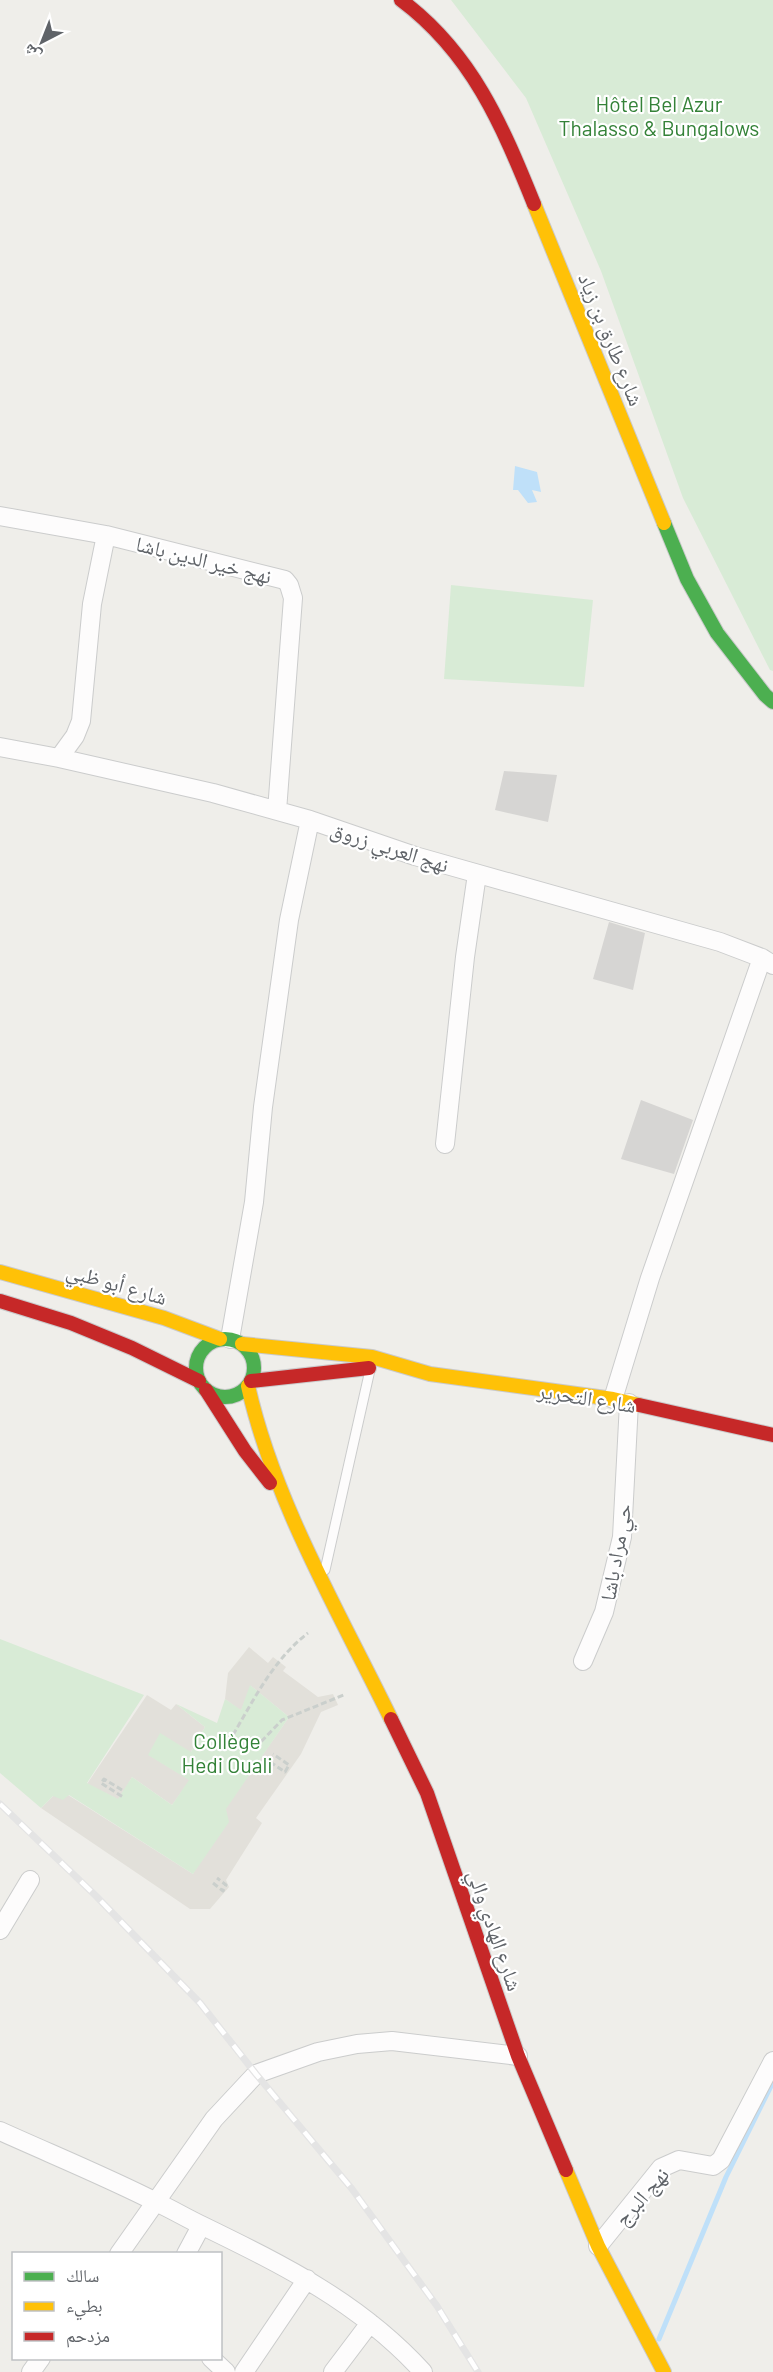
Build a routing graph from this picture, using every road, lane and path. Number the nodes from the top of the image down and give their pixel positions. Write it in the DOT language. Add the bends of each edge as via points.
graph roads {
  1 [pos="401,0"];
  2 [pos="0,516"];
  3 [pos="106,535"];
  4 [pos="773,702"];
  5 [pos="0,747"];
  6 [pos="59,758"];
  7 [pos="278,811"];
  8 [pos="309,820"];
  9 [pos="477,874"];
  10 [pos="767,962"];
  11 [pos="445,1144"];
  12 [pos="0,1272"];
  13 [pos="0,1301"];
  14 [pos="231,1341"];
  15 [pos="371,1362"];
  16 [pos="249,1383"];
  17 [pos="203,1386"];
  18 [pos="621,1401"];
  19 [pos="773,1435"];
  20 [pos="285,1503"];
  21 [pos="323,1579"];
  22 [pos="308,1633"];
  23 [pos="583,1661"];
  24 [pos="346,1694"];
  25 [pos="233,1735"];
  26 [pos="255,1748"];
  27 [pos="273,1754"];
  28 [pos="270,1762"];
  29 [pos="122,1790"];
  30 [pos="123,1797"];
  31 [pos="217,1878"];
  32 [pos="30,1880"];
  33 [pos="213,1883"];
  34 [pos="2,1922"];
  35 [pos="518,2056"];
  36 [pos="773,2061"];
  37 [pos="0,2131"];
  38 [pos="157,2202"];
  39 [pos="201,2226"];
  40 [pos="598,2246"];
  41 [pos="120,2252"];
  42 [pos="187,2252"];
  43 [pos="307,2279"];
  44 [pos="370,2323"];
  45 [pos="213,2360"];
  46 [pos="226,2372"];
  47 [pos="244,2372"];
  48 [pos="333,2372"];
  49 [pos="423,2372"];
  50 [pos="664,2372"];
  1 -- 4 [label="main road, شارع طارق بن زياد" via="441,33 493,110 687,579 717,633"];
  2 -- 3 [label="street, نهج خير الدين باشا"];
  3 -- 6 [label="street" via="92,604 81,721"];
  3 -- 7 [label="street, نهج خير الدين باشا" via="280,578 289,585 293,598"];
  5 -- 6 [label="street, نهج العربي زروق"];
  6 -- 7 [label="street, نهج العربي زروق"];
  7 -- 8 [label="street, نهج العربي زروق"];
  8 -- 9 [label="street, نهج العربي زروق"];
  8 -- 14 [label="street" via="289,920 254,1202"];
  9 -- 10 [label="street, نهج العربي زروق" via="697,936"];
  9 -- 11 [label="street"];
  10 -- 18 [label="street, حي مراد باشا" via="651,1278"];
  12 -- 14 [label="main road, شارع أبو ظبي"];
  13 -- 17 [label="main road" via="71,1323 132,1348"];
  14 -- 15 [label="main road, شارع التحرير"];
  14 -- 16 [label="main road" via="254,1361"];
  14 -- 17 [label="main road" via="210,1342 202,1350 196,1371"];
  15 -- 16 [label="main road, شارع التحرير"];
  15 -- 18 [label="main road, شارع التحرير"];
  15 -- 21 [label="lane"];
  16 -- 17 [label="main road" via="228,1397 217,1396"];
  16 -- 20 [label="main road, شارع الهادي والي" via="256,1422"];
  17 -- 20 [label="main road, شارع الهادي والي"];
  18 -- 19 [label="main road, شارع التحرير"];
  18 -- 23 [label="street, حي مراد باشا" via="622,1537 604,1612"];
  20 -- 21 [label="main road, شارع الهادي والي"];
  21 -- 35 [label="main road, شارع الهادي والي" via="427,1793"];
  22 -- 25 [label="path" via="290,1647"];
  24 -- 26 [label="path" via="282,1720"];
  27 -- 28 [label="path" via="289,1765 285,1772"];
  29 -- 30 [label="path" via="104,1779 101,1783"];
  31 -- 33 [label="path" via="226,1885 223,1891"];
  32 -- 34 [label="street"];
  35 -- 38 [label="street" via="392,2041 318,2052 256,2074 214,2119"];
  35 -- 40 [label="main road, شارع الهادي والي"];
  36 -- 40 [label="street, نهج البرج" via="721,2160 713,2166 679,2160 661,2168"];
  37 -- 38 [label="street"];
  38 -- 39 [label="street"];
  38 -- 41 [label="street"];
  39 -- 42 [label="street"];
  39 -- 43 [label="street"];
  40 -- 50 [label="main road, شارع الهادي والي"];
  43 -- 44 [label="street"];
  43 -- 47 [label="street"];
  44 -- 48 [label="street"];
  44 -- 49 [label="street"];
  45 -- 46 [label="street"];
}
